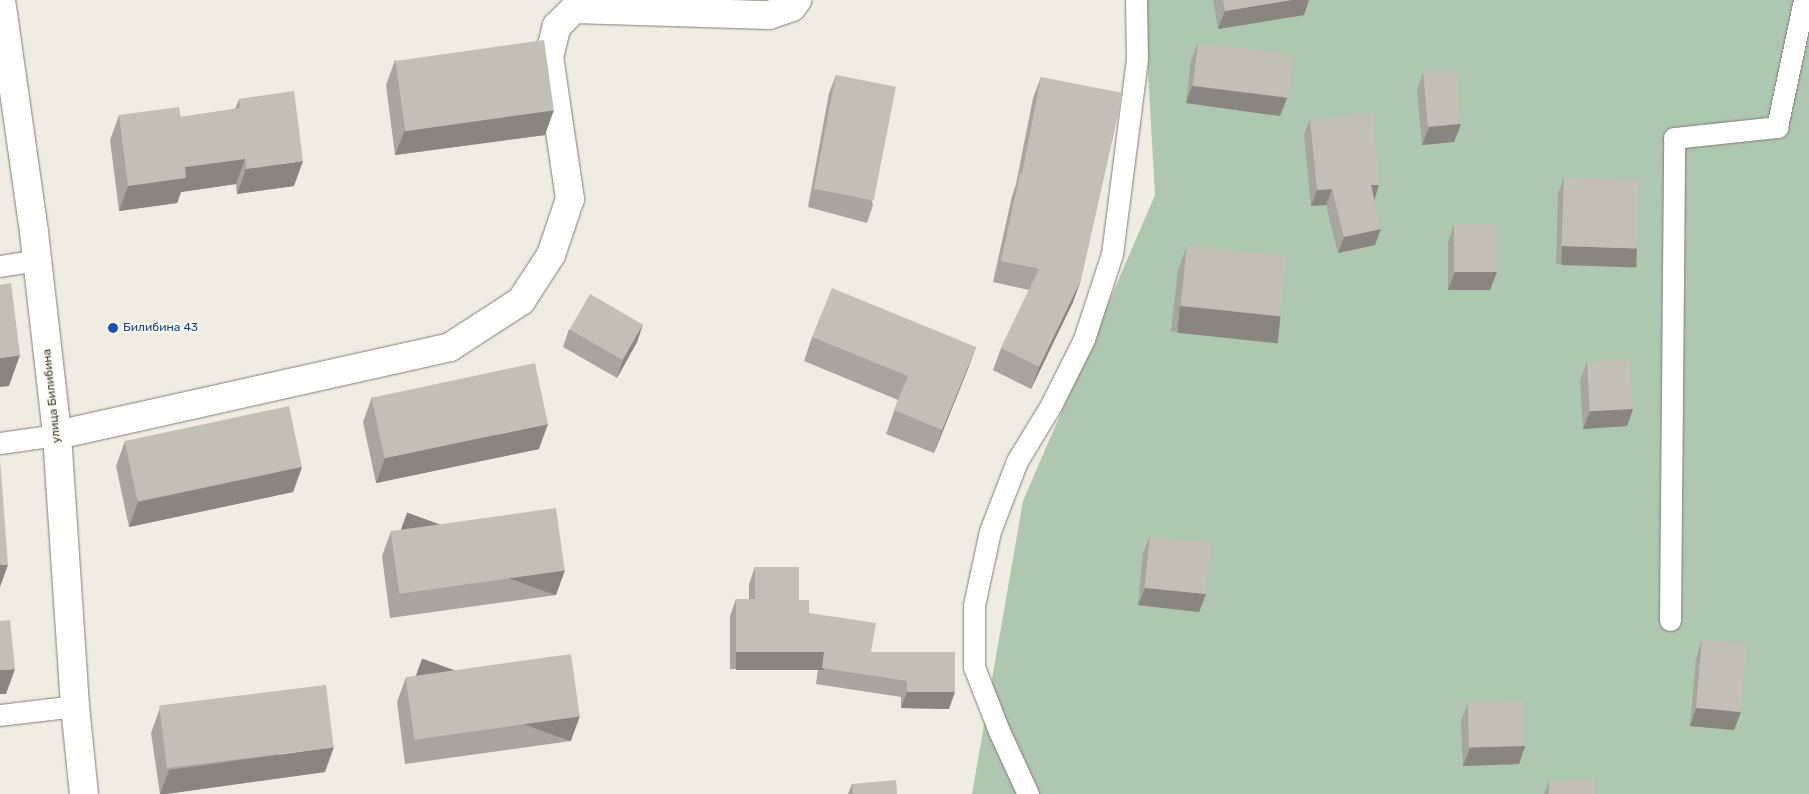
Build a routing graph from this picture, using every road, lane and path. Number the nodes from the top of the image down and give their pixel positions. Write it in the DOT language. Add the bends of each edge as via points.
graph roads {
  1 [pos="1,0"];
  2 [pos="797,0"];
  3 [pos="1136,0"];
  4 [pos="1804,0"];
  5 [pos="4,54"];
  6 [pos="37,260"];
  7 [pos="0,266"];
  8 [pos="57,434"];
  9 [pos="0,443"];
  10 [pos="1670,620"];
  11 [pos="75,706"];
  12 [pos="0,715"];
  13 [pos="84,794"];
  14 [pos="1028,794"];
  1 -- 5 [label="street, улица Билибина"];
  2 -- 8 [label="street" via="792,7 769,15 574,9 557,26 549,56 570,199 551,255 521,301 450,346"];
  3 -- 14 [label="lane" via="1136,58 1112,254 1084,340 1017,461 990,530 974,605 974,667"];
  4 -- 10 [label="lane" via="1777,127 1674,138"];
  5 -- 6 [label="street, улица Билибина"];
  6 -- 7 [label="lane"];
  6 -- 8 [label="street, улица Билибина"];
  8 -- 9 [label="lane"];
  8 -- 11 [label="street, улица Билибина"];
  11 -- 12 [label="lane"];
  11 -- 13 [label="street, улица Билибина"];
}
